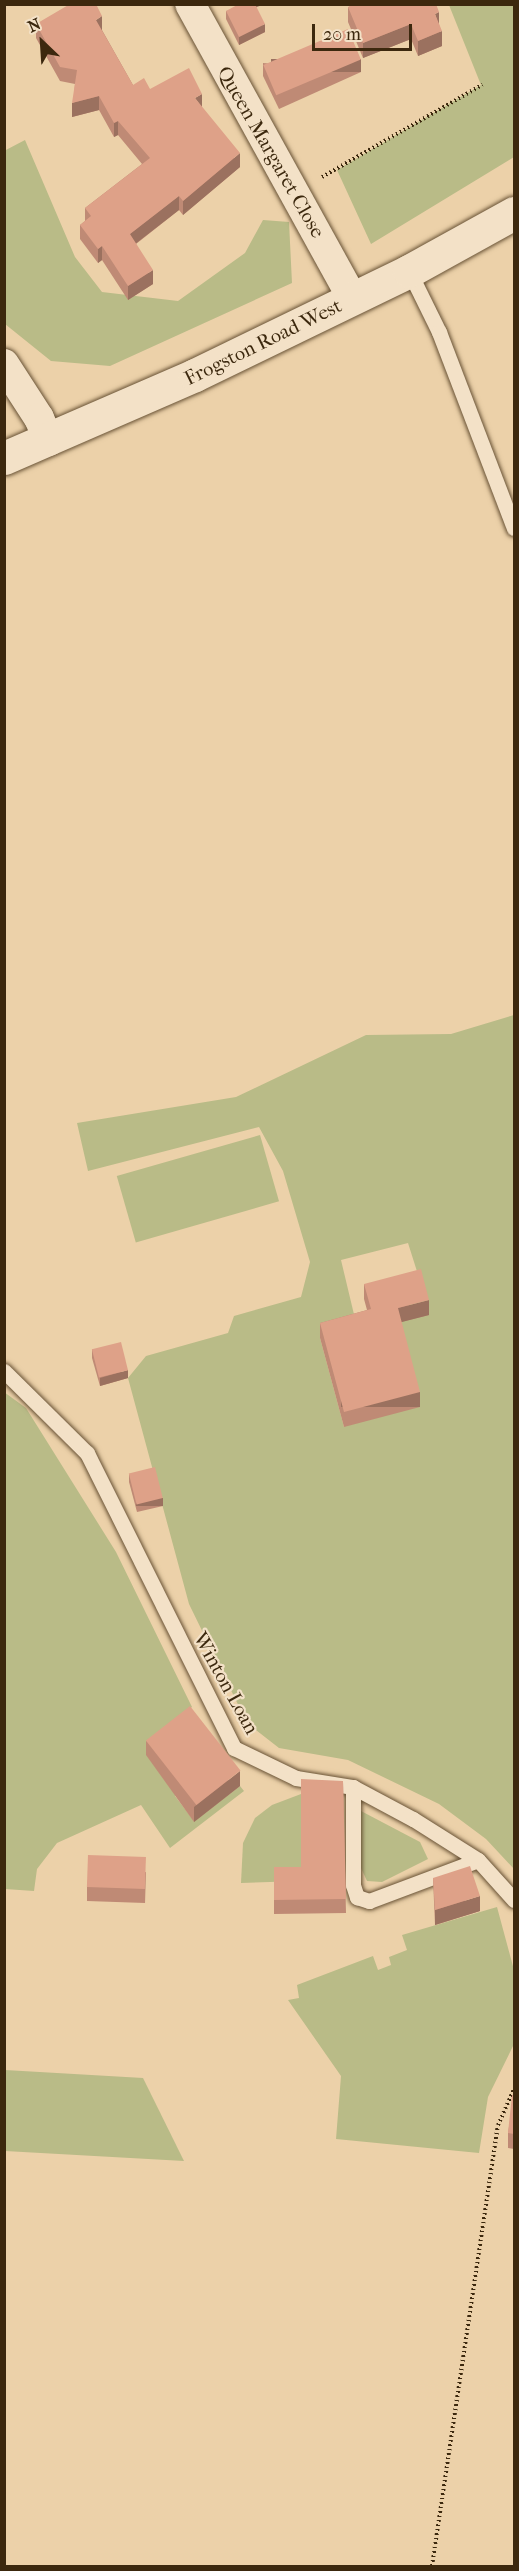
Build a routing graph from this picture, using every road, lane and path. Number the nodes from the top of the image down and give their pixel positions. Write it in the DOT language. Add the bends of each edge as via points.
graph roads {
  1 [pos="190,4"];
  2 [pos="482,86"];
  3 [pos="296,192"];
  4 [pos="514,213"];
  5 [pos="409,271"];
  6 [pos="353,299"];
  7 [pos="4,364"];
  8 [pos="49,441"];
  9 [pos="4,458"];
  10 [pos="514,528"];
  11 [pos="4,1371"];
  12 [pos="353,1787"];
  13 [pos="478,1860"];
  14 [pos="514,1900"];
  15 [pos="514,2089"];
  16 [pos="432,2566"];
  1 -- 3 [label="street, Queen Margaret Close"];
  2 -- 3 [label="path"];
  3 -- 6 [label="street, Queen Margaret Close"];
  4 -- 5 [label="main road, Frogston Road West"];
  5 -- 6 [label="main road, Frogston Road West"];
  5 -- 10 [label="lane" via="439,332"];
  6 -- 8 [label="main road, Frogston Road West"];
  7 -- 8 [label="street"];
  8 -- 9 [label="main road, Frogston Road West"];
  11 -- 12 [label="lane, Winton Loan" via="87,1453 234,1748 296,1778"];
  12 -- 13 [label="lane, Winton Loan"];
  12 -- 13 [label="lane" via="352,1885 357,1897 369,1901"];
  13 -- 14 [label="lane, Winton Loan"];
  15 -- 16 [label="path" via="498,2125"];
}
